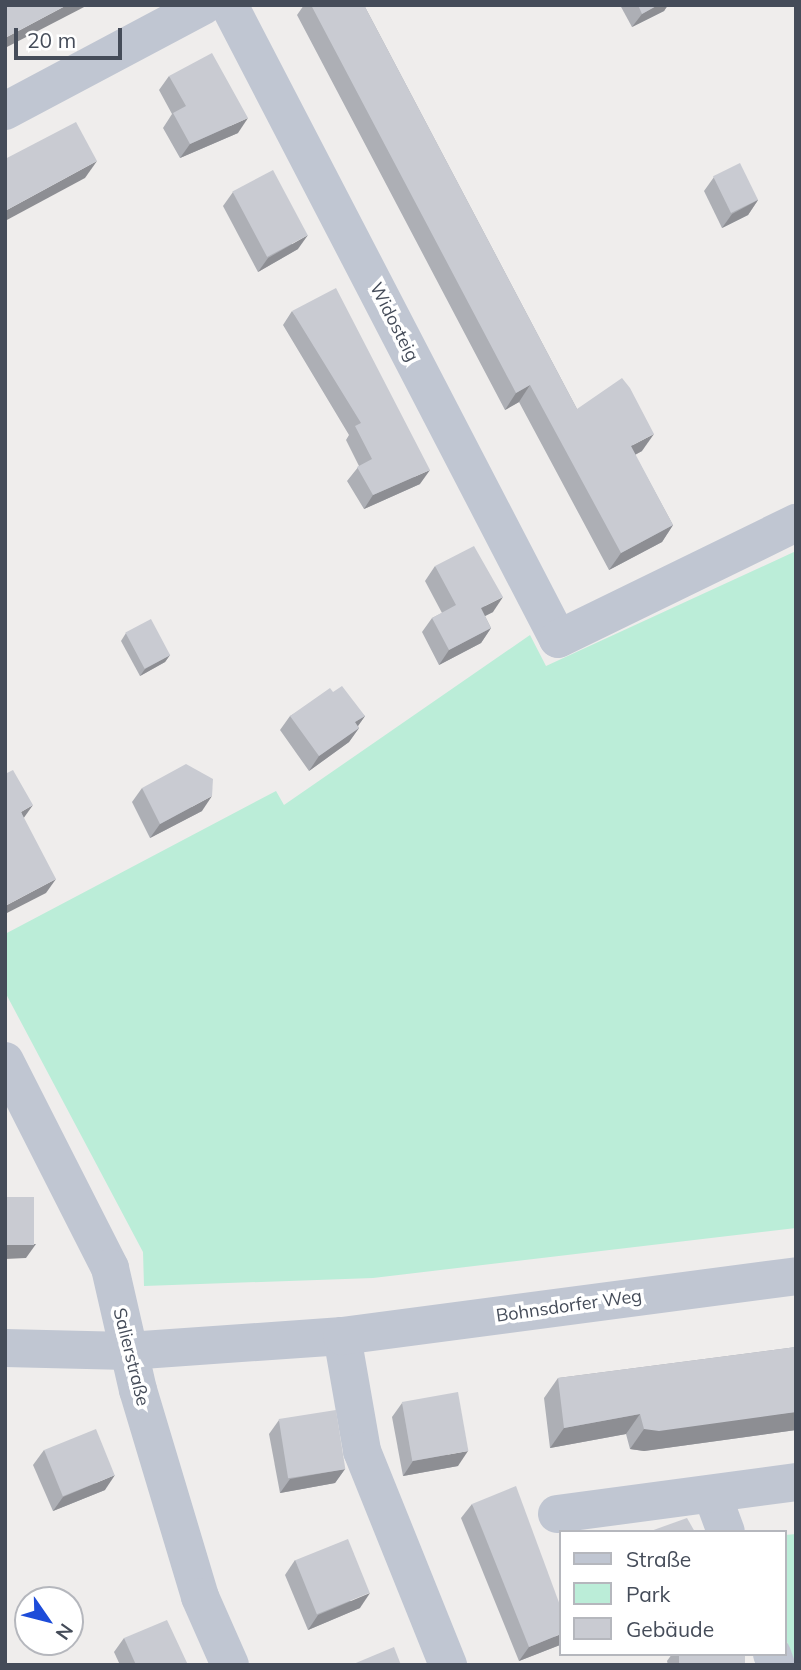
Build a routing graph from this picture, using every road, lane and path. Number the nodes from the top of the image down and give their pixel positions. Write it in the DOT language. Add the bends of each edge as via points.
graph roads {
  1 [pos="204,5"];
  2 [pos="229,5"];
  3 [pos="5,111"];
  4 [pos="796,523"];
  5 [pos="5,1061"];
  6 [pos="796,1276"];
  7 [pos="342,1336"];
  8 [pos="5,1348"];
  9 [pos="128,1351"];
  10 [pos="796,1482"];
  11 [pos="712,1494"];
  12 [pos="557,1514"];
  13 [pos="725,1530"];
  14 [pos="230,1665"];
  15 [pos="448,1665"];
  1 -- 3 [label="street"];
  2 -- 4 [label="street, Widosteig" via="558,639"];
  5 -- 9 [label="street, Salierstraße" via="110,1268"];
  6 -- 7 [label="street, Bohnsdorfer Weg"];
  7 -- 9 [label="street, Bohnsdorfer Weg"];
  7 -- 15 [label="street" via="362,1451"];
  8 -- 9 [label="street, Bohnsdorfer Weg"];
  9 -- 14 [label="street, Salierstraße" via="200,1597"];
  10 -- 11 [label="street"];
  11 -- 12 [label="street"];
  11 -- 13 [label="street"];
}
